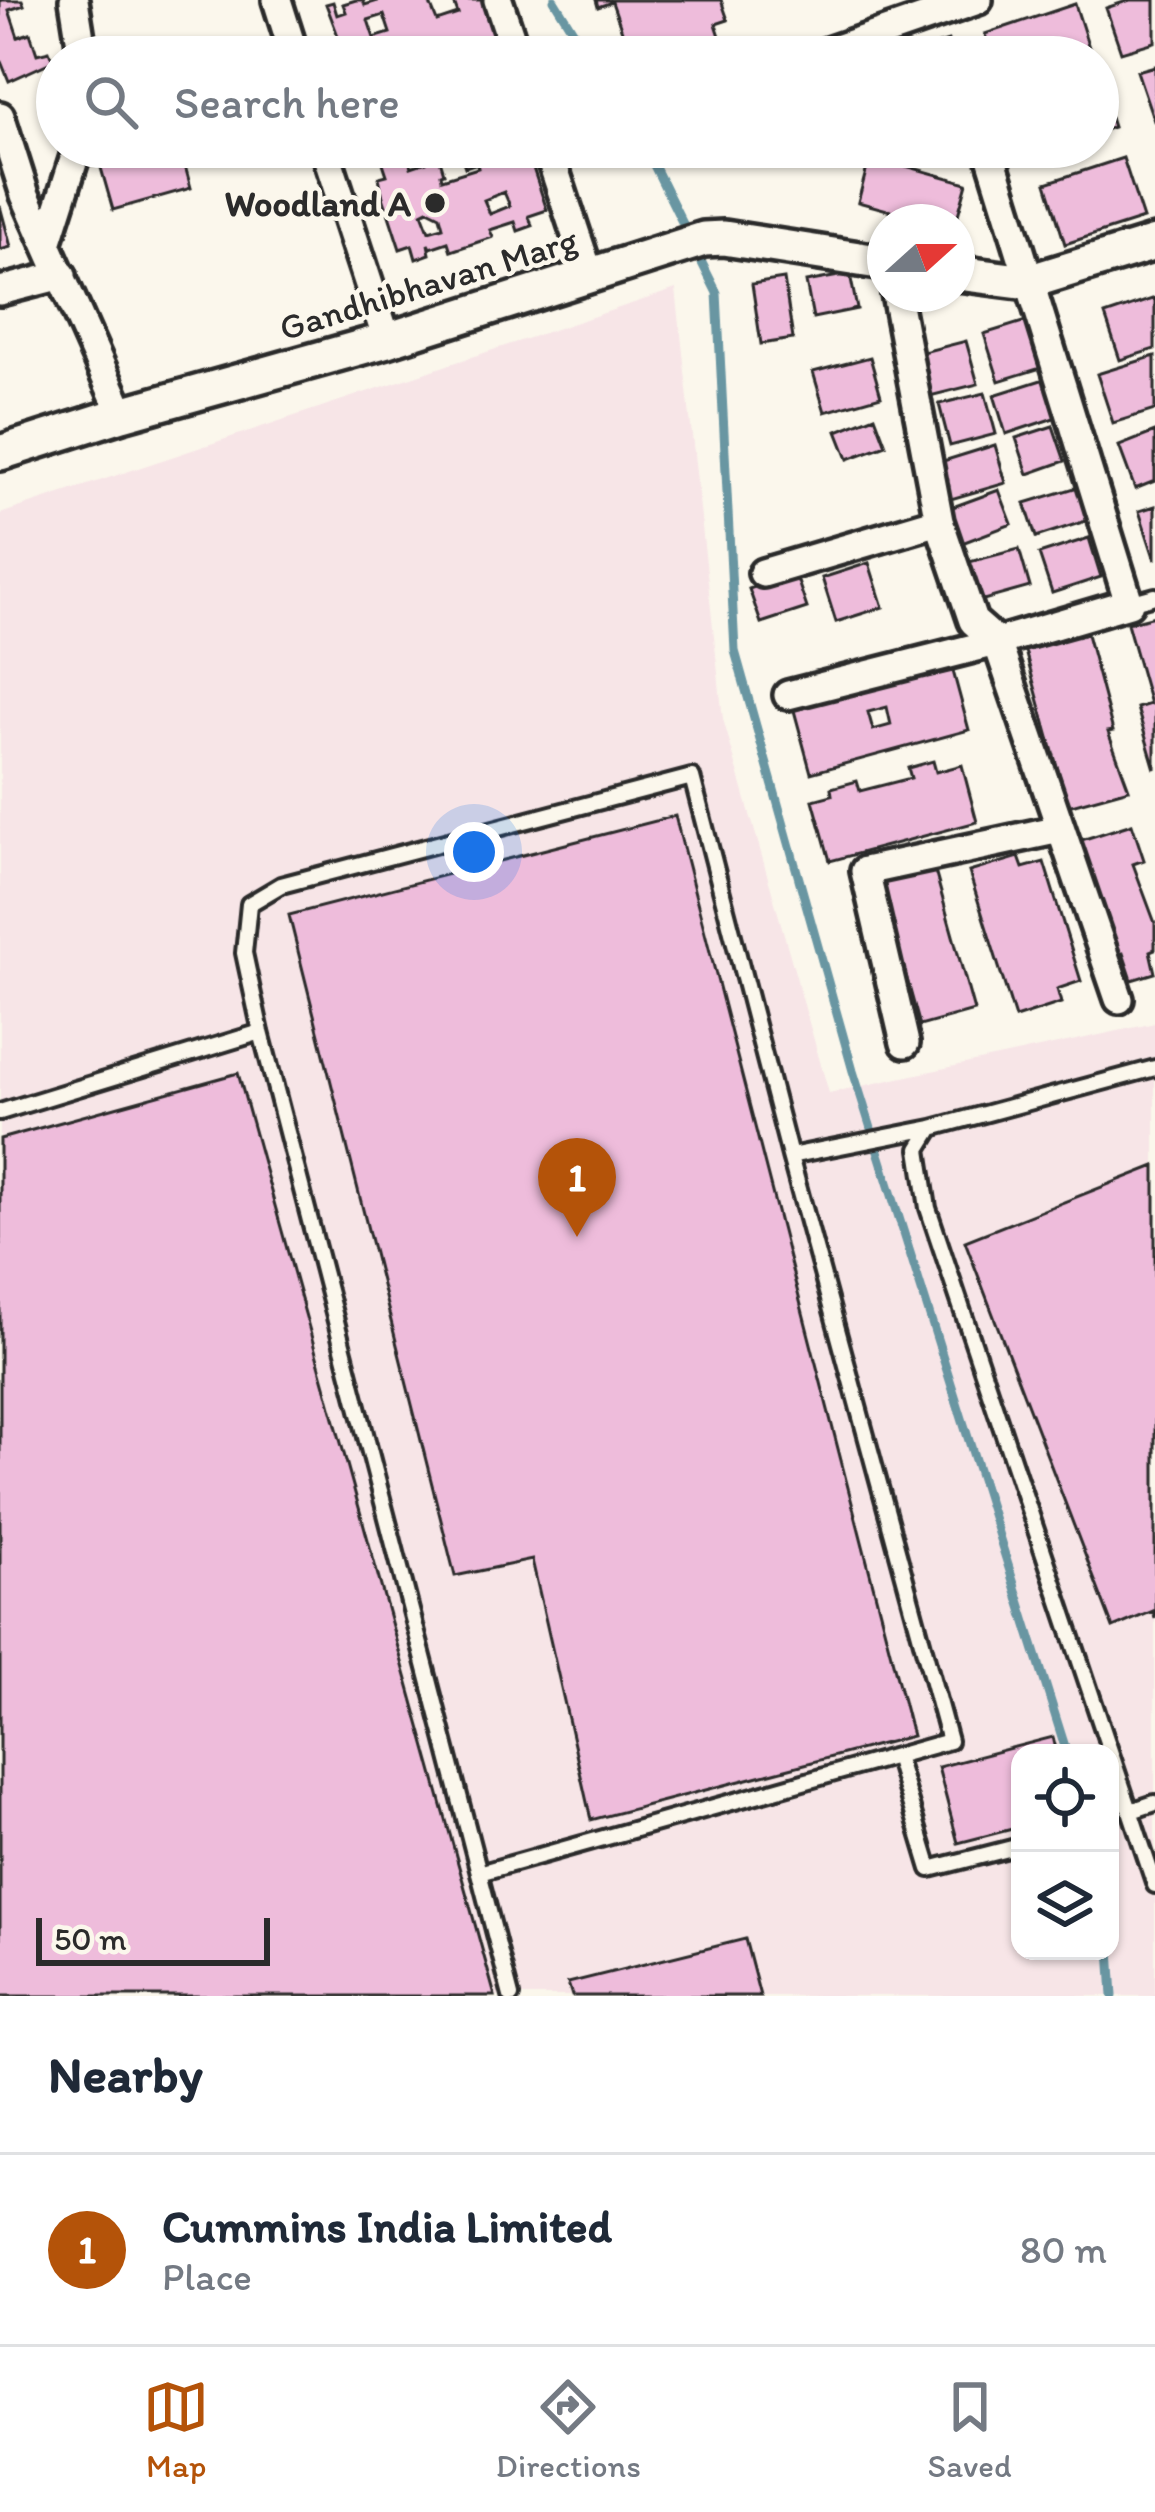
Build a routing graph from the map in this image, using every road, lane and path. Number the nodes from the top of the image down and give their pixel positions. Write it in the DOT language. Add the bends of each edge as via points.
graph roads {
  1 [pos="74,0"];
  2 [pos="277,0"];
  3 [pos="498,0"];
  4 [pos="978,0"];
  5 [pos="80,36"];
  6 [pos="288,36"];
  7 [pos="510,36"];
  8 [pos="874,36"];
  9 [pos="0,116"];
  10 [pos="71,168"];
  11 [pos="331,168"];
  12 [pos="554,168"];
  13 [pos="994,168"];
  14 [pos="48,242"];
  15 [pos="1153,250"];
  16 [pos="867,260"];
  17 [pos="589,274"];
  18 [pos="62,275"];
  19 [pos="975,275"];
  20 [pos="1028,282"];
  21 [pos="0,290"];
  22 [pos="899,312"];
  23 [pos="387,340"];
  24 [pos="122,414"];
  25 [pos="2,448"];
  26 [pos="939,521"];
  27 [pos="763,573"];
  28 [pos="1142,600"];
  29 [pos="997,642"];
  30 [pos="788,695"];
  31 [pos="1060,829"];
  32 [pos="1119,999"];
  33 [pos="261,1032"];
  34 [pos="905,1043"];
  35 [pos="1155,1068"];
  36 [pos="0,1112"];
  37 [pos="932,1128"];
  38 [pos="790,1156"];
  39 [pos="896,1756"];
  40 [pos="1155,1804"];
  41 [pos="1131,1811"];
  42 [pos="1011,1848"];
  43 [pos="479,1873"];
  44 [pos="1155,1886"];
  45 [pos="511,1996"];
  1 -- 5 [label="street"];
  2 -- 6 [label="street"];
  3 -- 7 [label="street"];
  4 -- 8 [label="street"];
  9 -- 14 [label="street"];
  10 -- 14 [label="street"];
  11 -- 23 [label="street"];
  12 -- 17 [label="street"];
  13 -- 20 [label="street"];
  14 -- 18 [label="street"];
  15 -- 20 [label="street"];
  16 -- 17 [label="street, Gandhibhavan Marg" via="724,238"];
  17 -- 23 [label="street, Gandhibhavan Marg"];
  18 -- 21 [label="street"];
  18 -- 24 [label="street"];
  19 -- 20 [label="street"];
  20 -- 28 [label="street"];
  22 -- 26 [label="street"];
  23 -- 24 [label="street, Gandhibhavan Marg"];
  24 -- 25 [label="street, Gandhibhavan Marg"];
  26 -- 27 [label="street"];
  26 -- 29 [label="street" via="973,622"];
  28 -- 29 [label="street"];
  29 -- 30 [label="street"];
  29 -- 31 [label="street"];
  31 -- 32 [label="street"];
  31 -- 34 [label="street" via="865,871"];
  33 -- 36 [label="lane"];
  33 -- 38 [label="lane" via="244,953 249,904 281,885 692,778"];
  33 -- 43 [label="lane"];
  35 -- 37 [label="lane"];
  37 -- 38 [label="lane"];
  37 -- 41 [label="lane" via="920,1149 928,1208"];
  38 -- 39 [label="lane" via="949,1741"];
  39 -- 42 [label="lane" via="930,1869"];
  39 -- 43 [label="lane"];
  40 -- 41 [label="lane"];
  41 -- 44 [label="lane"];
  43 -- 45 [label="lane"];
}
